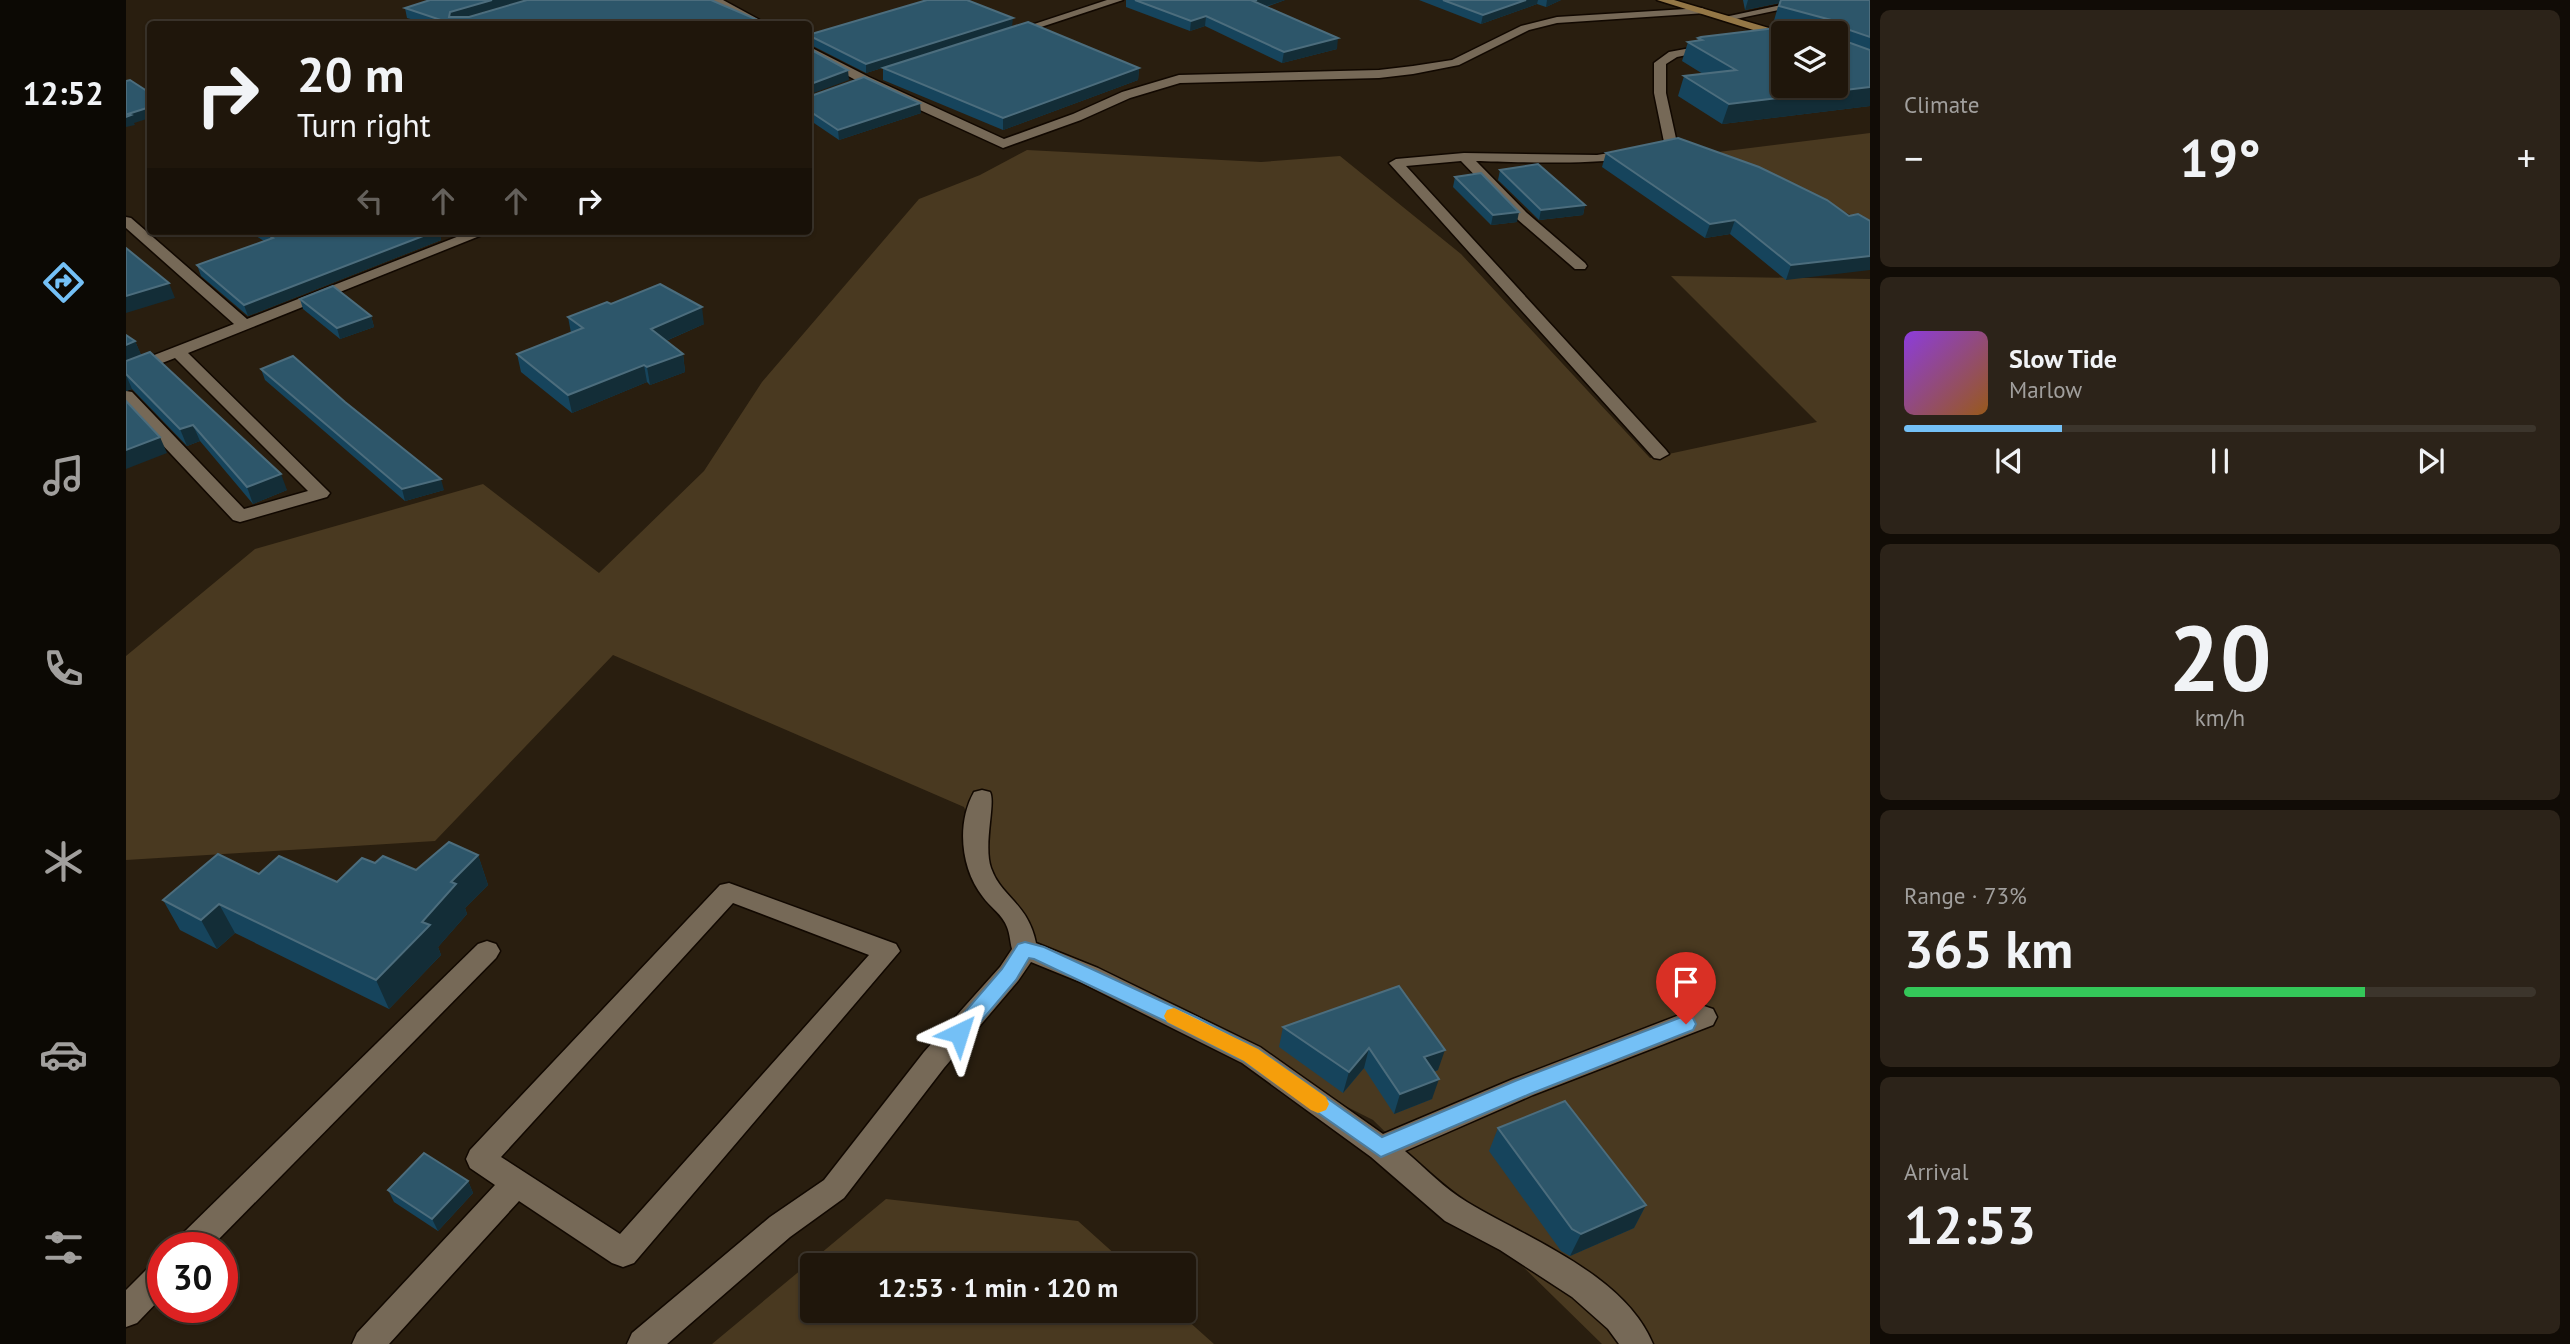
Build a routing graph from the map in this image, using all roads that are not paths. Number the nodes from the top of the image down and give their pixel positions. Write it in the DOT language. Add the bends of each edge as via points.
graph roads {
  1 [pos="715,0"];
  2 [pos="1118,0"];
  3 [pos="1662,0"];
  4 [pos="1821,0"];
  5 [pos="1702,12"];
  6 [pos="1726,18"];
  7 [pos="755,21"];
  8 [pos="1771,33"];
  9 [pos="999,38"];
  10 [pos="1771,39"];
  11 [pos="1751,43"];
  12 [pos="1729,45"];
  13 [pos="812,52"];
  14 [pos="879,75"];
  15 [pos="860,82"];
  16 [pos="1671,143"];
  17 [pos="1688,150"];
  18 [pos="1464,157"];
  19 [pos="126,221"];
  20 [pos="475,235"];
  21 [pos="1580,266"];
  22 [pos="245,325"];
  23 [pos="178,352"];
  24 [pos="126,372"];
  25 [pos="126,396"];
  26 [pos="1660,454"];
  27 [pos="982,799"];
  28 [pos="1025,950"];
  29 [pos="487,951"];
  30 [pos="1704,1017"];
  31 [pos="1381,1148"];
  32 [pos="515,1184"];
  33 [pos="205,1232"];
  34 [pos="147,1290"];
  35 [pos="126,1311"];
  36 [pos="368,1344"];
  37 [pos="643,1344"];
  38 [pos="1637,1344"];
  1 -- 7 [label="street"];
  2 -- 9 [label="street"];
  3 -- 5 [label="main road"];
  4 -- 6 [label="street"];
  5 -- 6 [label="main road"];
  5 -- 15 [label="street" via="1557,20 1525,28 1455,63 1413,70 1179,79 1003,144"];
  6 -- 8 [label="main road"];
  10 -- 11 [label="street"];
  12 -- 16 [label="street" via="1673,54 1660,63 1659,91"];
  13 -- 15 [label="street"];
  14 -- 15 [label="street"];
  16 -- 17 [label="street"];
  16 -- 18 [label="street" via="1597,159"];
  18 -- 21 [label="street"];
  18 -- 26 [label="street" via="1396,163"];
  19 -- 22 [label="street"];
  20 -- 22 [label="street"];
  22 -- 23 [label="street"];
  23 -- 24 [label="street"];
  23 -- 25 [label="street" via="321,493 240,516"];
  27 -- 28 [label="street" via="974,843 978,864 987,886 1018,922"];
  28 -- 31 [label="street" via="1088,975 1251,1055"];
  28 -- 37 [label="street" via="834,1189 780,1227"];
  29 -- 33 [label="street"];
  30 -- 31 [label="street" via="1522,1087"];
  31 -- 38 [label="street" via="1455,1212 1510,1240 1583,1287 1619,1318"];
  32 -- 32 [label="street" via="480,1159 729,892 887,951 623,1253"];
  32 -- 36 [label="street"];
  34 -- 35 [label="street"];
}
